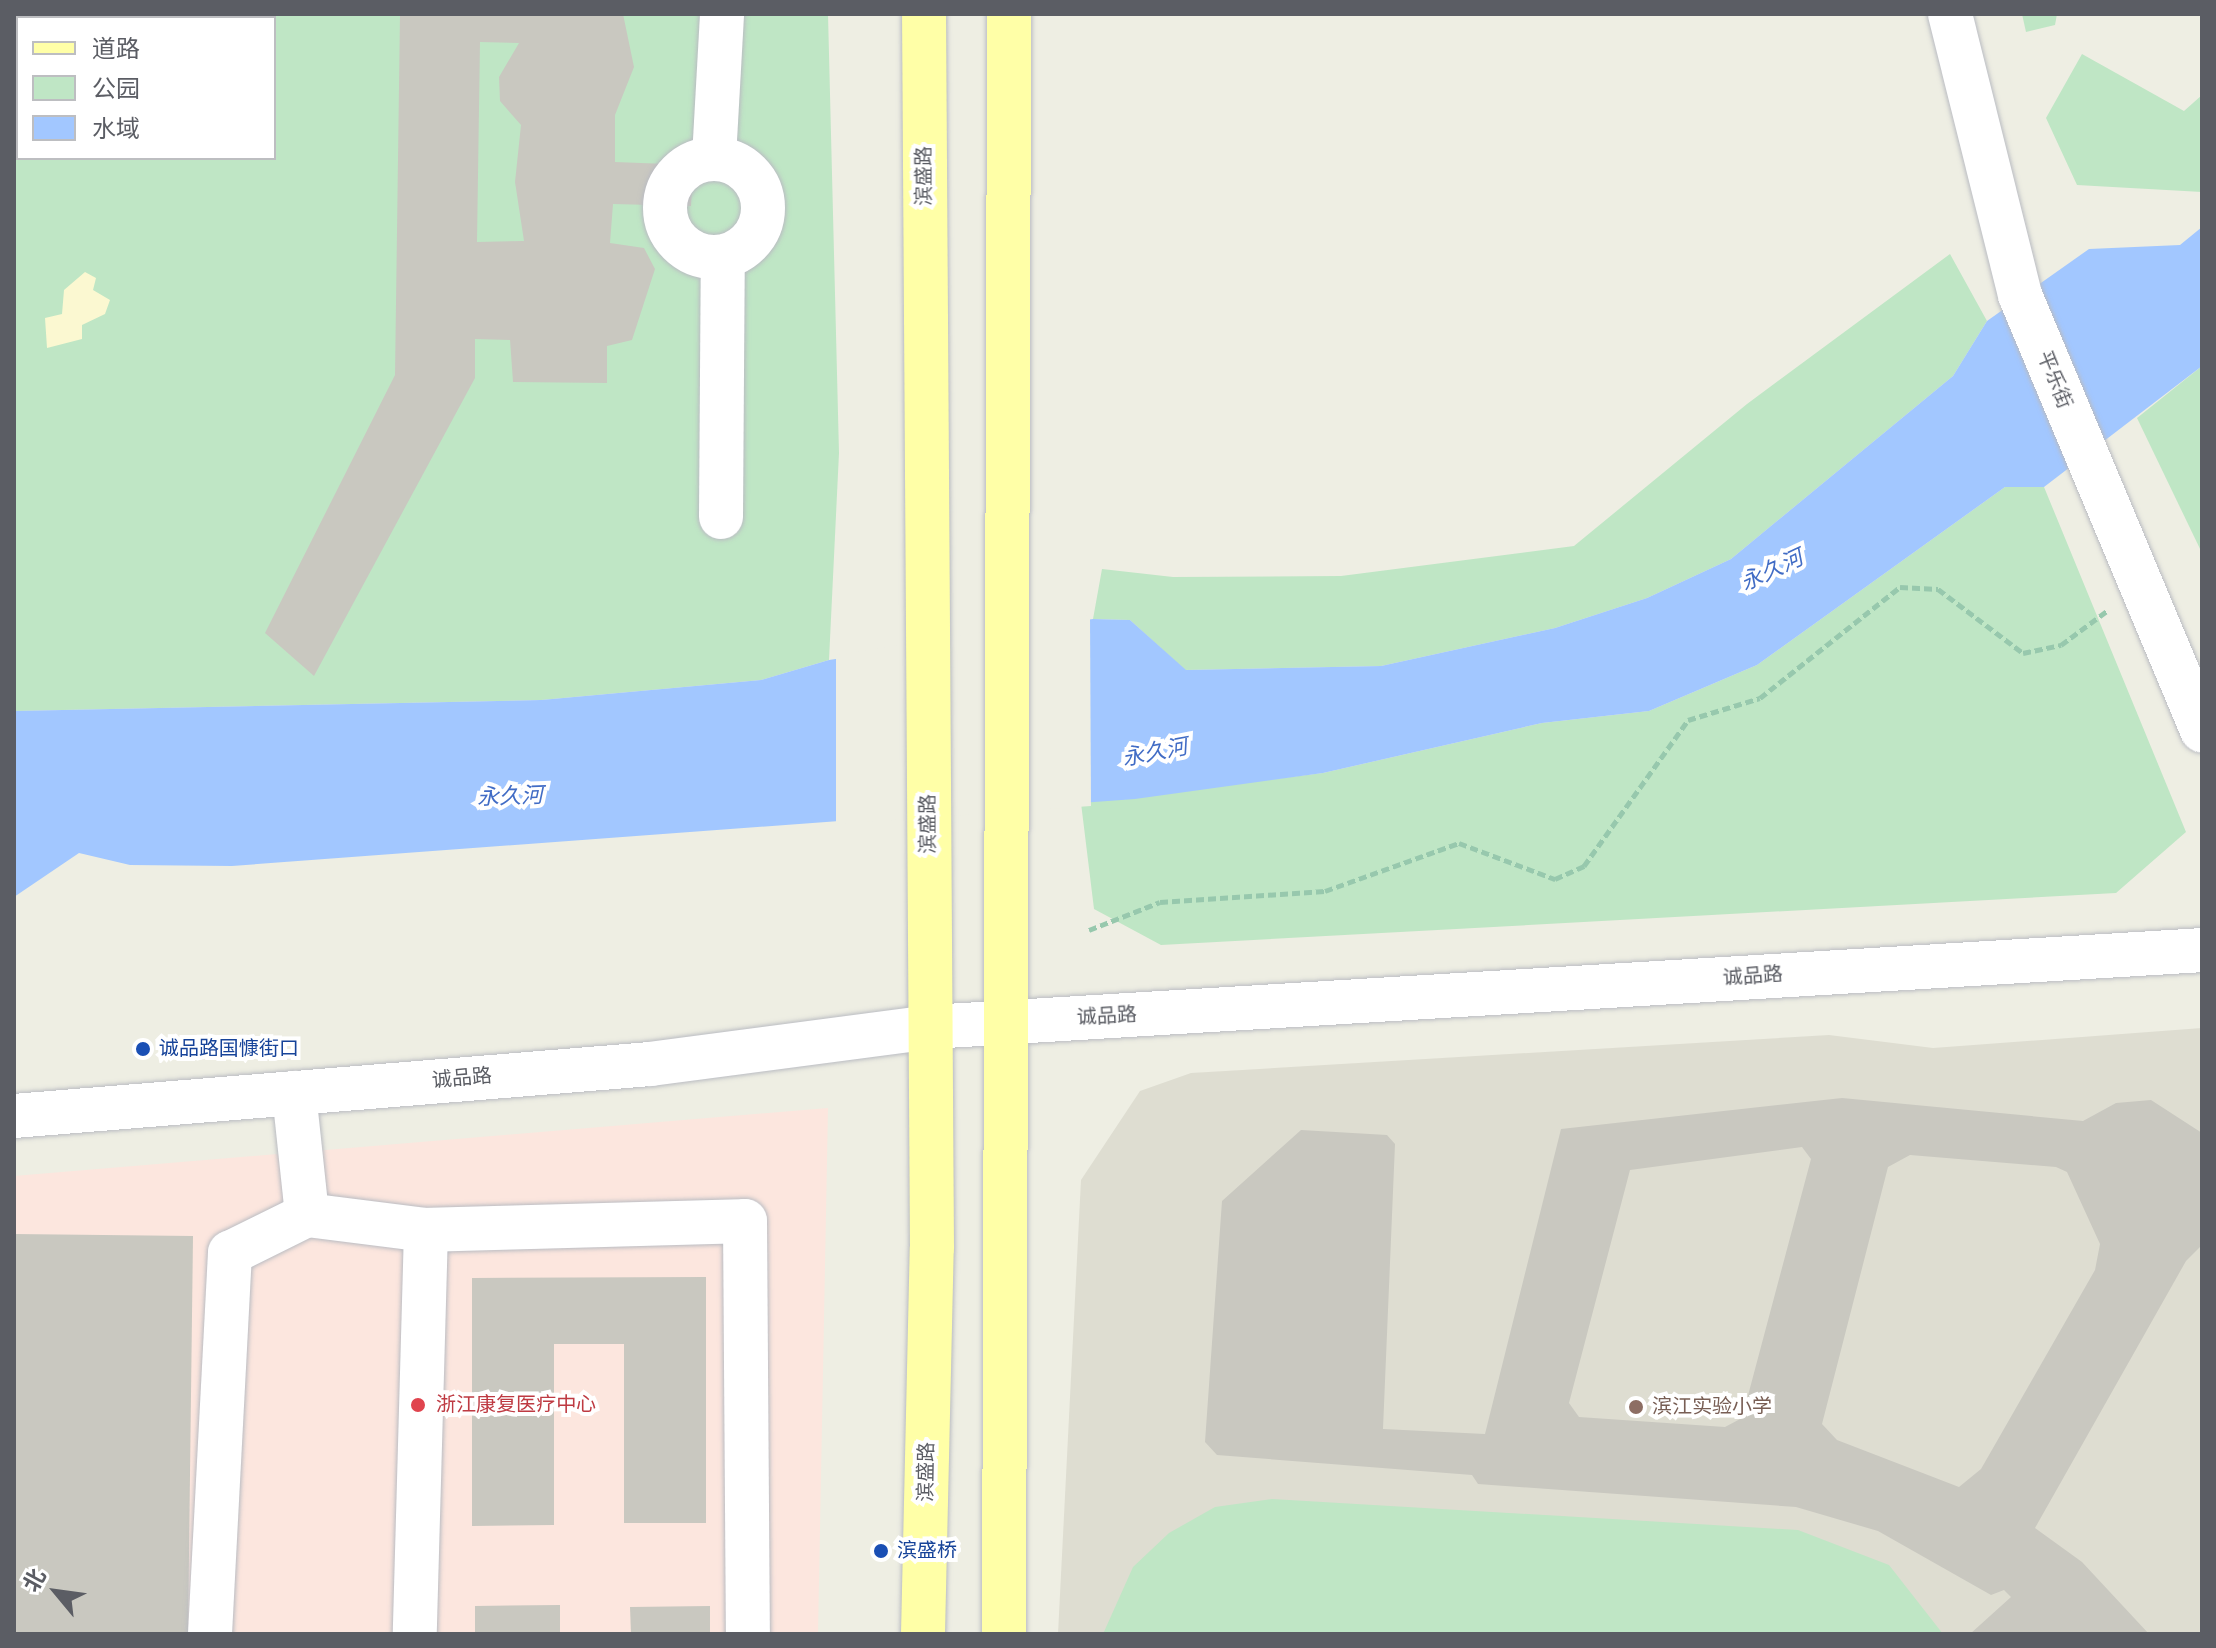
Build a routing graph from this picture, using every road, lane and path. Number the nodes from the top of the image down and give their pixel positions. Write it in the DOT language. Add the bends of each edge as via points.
graph roads {
  1 [pos="722,14"];
  2 [pos="924,14"];
  3 [pos="1009,14"];
  4 [pos="1950,14"];
  5 [pos="714,158"];
  6 [pos="723,257"];
  7 [pos="721,517"];
  8 [pos="2141,587"];
  9 [pos="2202,730"];
  10 [pos="1089,930"];
  11 [pos="2202,950"];
  12 [pos="1006,1023"];
  13 [pos="930,1027"];
  14 [pos="294,1093"];
  15 [pos="14,1116"];
  16 [pos="307,1215"];
  17 [pos="426,1230"];
  18 [pos="210,1634"];
  19 [pos="415,1634"];
  20 [pos="748,1634"];
  21 [pos="923,1634"];
  22 [pos="1004,1634"];
  1 -- 5 [label="street"];
  2 -- 13 [label="main road, 滨盛路"];
  3 -- 12 [label="main road"];
  4 -- 8 [label="street, 平乐街" via="2020,295"];
  5 -- 6 [label="street" via="752,174 764,210 753,238"];
  5 -- 6 [label="street" via="676,175 664,206 679,243"];
  6 -- 7 [label="street"];
  8 -- 9 [label="street, 平乐街"];
  8 -- 10 [label="path" via="2061,645 2023,653 1938,589 1900,587 1760,698 1688,720 1584,866 1555,879 1459,843 1325,891 1160,902"];
  11 -- 12 [label="street, 诚品路"];
  12 -- 13 [label="street, 诚品路"];
  12 -- 22 [label="main road"];
  13 -- 14 [label="street, 诚品路" via="650,1064"];
  13 -- 21 [label="main road, 滨盛路"];
  14 -- 15 [label="street, 诚品路"];
  14 -- 16 [label="street"];
  16 -- 17 [label="street"];
  16 -- 18 [label="street" via="230,1253"];
  17 -- 19 [label="street"];
  17 -- 20 [label="street" via="745,1221"];
}
